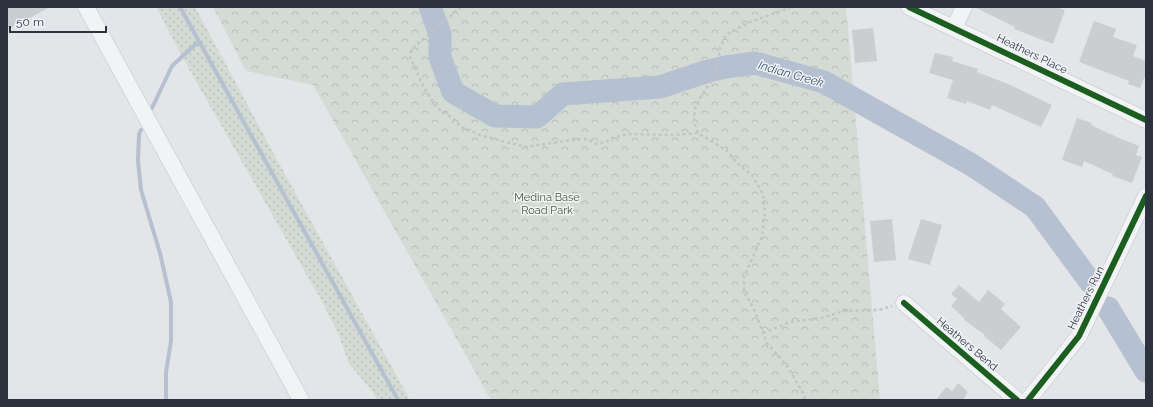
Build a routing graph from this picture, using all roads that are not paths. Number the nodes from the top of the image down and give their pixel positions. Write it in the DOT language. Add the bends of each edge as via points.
graph roads {
  1 [pos="86,7"];
  2 [pos="909,7"];
  3 [pos="964,7"];
  4 [pos="954,28"];
  5 [pos="1146,120"];
  6 [pos="1146,196"];
  7 [pos="904,303"];
  8 [pos="301,400"];
  9 [pos="1017,400"];
  10 [pos="1028,400"];
  1 -- 8 [label="street"];
  2 -- 4 [label="street, Heathers Place"];
  3 -- 4 [label="street"];
  4 -- 5 [label="street, Heathers Place"];
  6 -- 10 [label="street, Heathers Run" via="1079,336"];
  7 -- 9 [label="street, Heathers Bend"];
}
